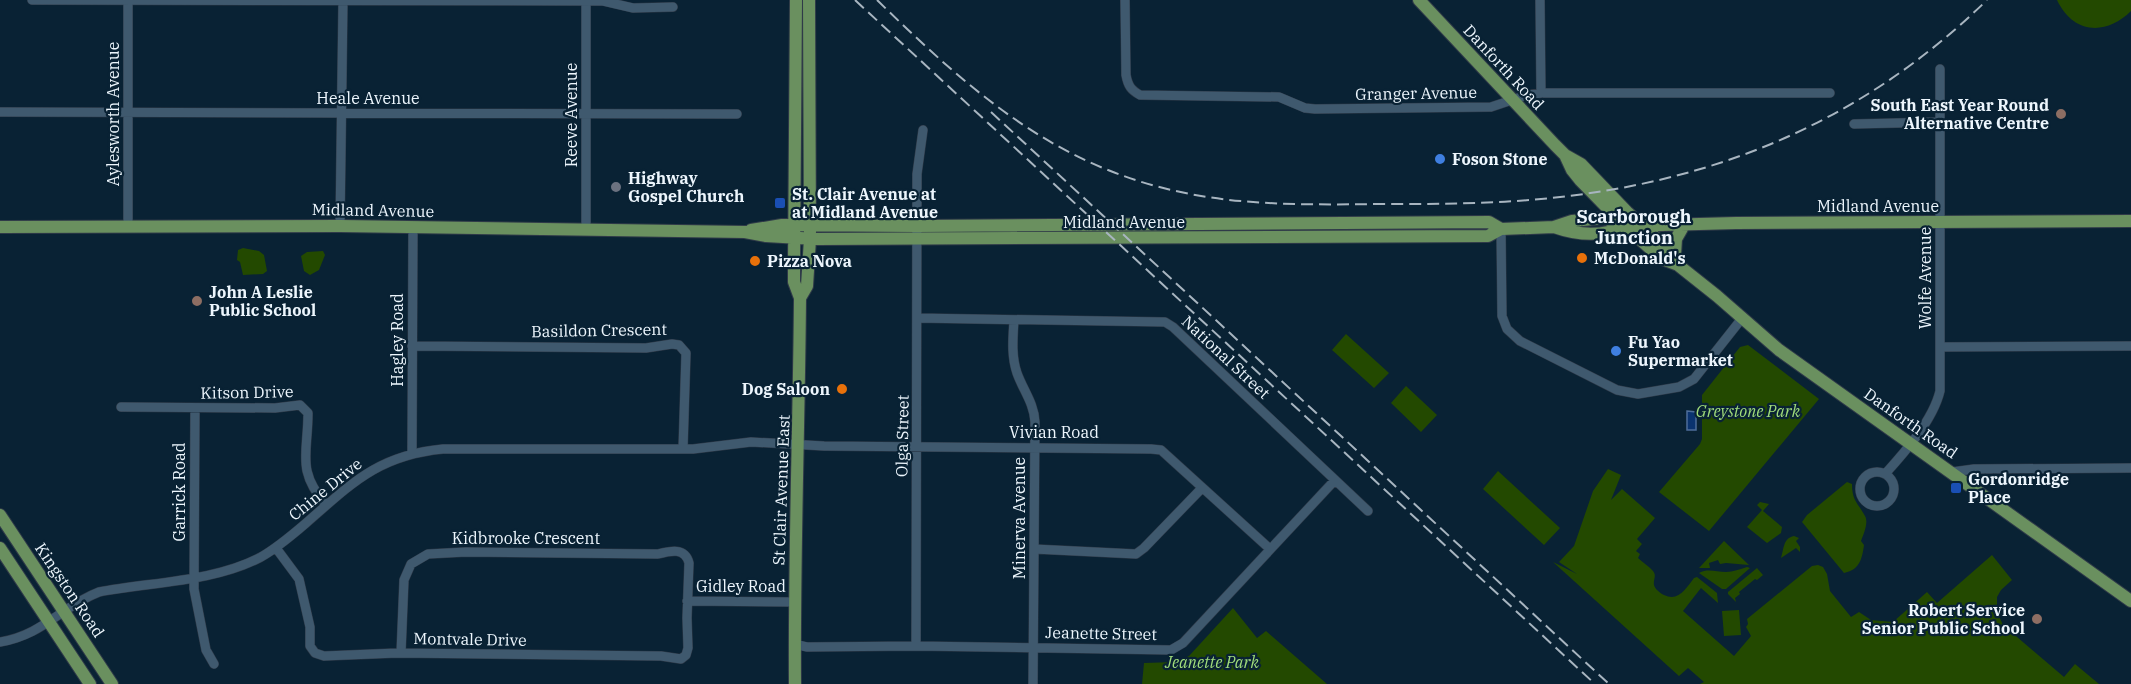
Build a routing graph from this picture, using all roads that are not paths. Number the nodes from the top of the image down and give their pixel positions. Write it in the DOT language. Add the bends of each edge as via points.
graph roads {
  1 [pos="32,0"];
  2 [pos="128,0"];
  3 [pos="796,0"];
  4 [pos="809,0"];
  5 [pos="1125,0"];
  6 [pos="1419,0"];
  7 [pos="1540,0"];
  8 [pos="343,1"];
  9 [pos="586,1"];
  10 [pos="673,7"];
  11 [pos="1940,69"];
  12 [pos="1541,93"];
  13 [pos="1830,93"];
  14 [pos="1512,99"];
  15 [pos="0,112"];
  16 [pos="128,112"];
  17 [pos="342,113"];
  18 [pos="586,114"];
  19 [pos="737,114"];
  20 [pos="1940,122"];
  21 [pos="1854,124"];
  22 [pos="923,130"];
  23 [pos="1565,155"];
  24 [pos="2131,221"];
  25 [pos="1941,222"];
  26 [pos="1684,225"];
  27 [pos="340,226"];
  28 [pos="1625,226"];
  29 [pos="1643,226"];
  30 [pos="0,227"];
  31 [pos="128,227"];
  32 [pos="413,227"];
  33 [pos="1501,229"];
  34 [pos="586,230"];
  35 [pos="794,232"];
  36 [pos="810,233"];
  37 [pos="917,233"];
  38 [pos="1676,260"];
  39 [pos="800,298"];
  40 [pos="1743,317"];
  41 [pos="916,318"];
  42 [pos="1014,320"];
  43 [pos="412,346"];
  44 [pos="2131,346"];
  45 [pos="1940,347"];
  46 [pos="121,407"];
  47 [pos="195,408"];
  48 [pos="799,444"];
  49 [pos="1911,444"];
  50 [pos="916,446"];
  51 [pos="1035,447"];
  52 [pos="683,449"];
  53 [pos="412,453"];
  54 [pos="2131,468"];
  55 [pos="1952,472"];
  56 [pos="1886,474"];
  57 [pos="1335,480"];
  58 [pos="1202,488"];
  59 [pos="326,505"];
  60 [pos="1368,511"];
  61 [pos="0,515"];
  62 [pos="0,548"];
  63 [pos="276,548"];
  64 [pos="1034,549"];
  65 [pos="1270,549"];
  66 [pos="194,577"];
  67 [pos="2125,590"];
  68 [pos="687,601"];
  69 [pos="2131,601"];
  70 [pos="794,602"];
  71 [pos="64,612"];
  72 [pos="49,622"];
  73 [pos="0,642"];
  74 [pos="794,644"];
  75 [pos="916,646"];
  76 [pos="1033,647"];
  77 [pos="401,653"];
  78 [pos="214,664"];
  79 [pos="90,684"];
  80 [pos="112,684"];
  81 [pos="795,684"];
  82 [pos="1033,684"];
  1 -- 2 [label="street"];
  2 -- 8 [label="street"];
  2 -- 16 [label="street, Aylesworth Avenue"];
  3 -- 35 [label="main road, St Clair Avenue East"];
  4 -- 36 [label="main road, St Clair Avenue East"];
  5 -- 14 [label="street, Granger Avenue" via="1126,75 1128,85 1140,95 1279,97 1315,109 1491,107"];
  6 -- 14 [label="main road, Danforth Road"];
  7 -- 12 [label="street"];
  8 -- 9 [label="street"];
  8 -- 17 [label="street"];
  9 -- 10 [label="street" via="633,8"];
  9 -- 18 [label="street, Reeve Avenue"];
  11 -- 20 [label="street, Wolfe Avenue"];
  12 -- 13 [label="street, Granger Avenue"];
  12 -- 14 [label="street, Granger Avenue"];
  14 -- 23 [label="main road, Danforth Road"];
  15 -- 16 [label="street, Heale Avenue"];
  16 -- 17 [label="street, Heale Avenue"];
  16 -- 31 [label="street, Aylesworth Avenue"];
  17 -- 18 [label="street, Heale Avenue"];
  17 -- 27 [label="street"];
  18 -- 19 [label="street, Heale Avenue"];
  18 -- 34 [label="street, Reeve Avenue"];
  20 -- 21 [label="street"];
  20 -- 25 [label="street, Wolfe Avenue"];
  22 -- 37 [label="street, Olga Street" via="917,174"];
  23 -- 28 [label="main road, Danforth Road" via="1580,180"];
  23 -- 29 [label="main road, Danforth Road" via="1581,164"];
  24 -- 25 [label="main road, Midland Avenue"];
  25 -- 26 [label="main road, Midland Avenue"];
  25 -- 45 [label="street, Wolfe Avenue"];
  26 -- 29 [label="main road, Midland Avenue"];
  26 -- 38 [label="main road" via="1676,239"];
  27 -- 31 [label="main road, Midland Avenue"];
  27 -- 32 [label="main road, Midland Avenue"];
  28 -- 29 [label="main road, Midland Avenue"];
  28 -- 33 [label="main road, Midland Avenue" via="1604,218 1554,227"];
  28 -- 38 [label="main road, Danforth Road" via="1662,259"];
  29 -- 38 [label="main road, Danforth Road"];
  30 -- 31 [label="main road, Midland Avenue"];
  32 -- 34 [label="main road, Midland Avenue"];
  32 -- 43 [label="street, Hagley Road"];
  33 -- 37 [label="main road, Midland Avenue" via="1489,222"];
  33 -- 40 [label="street" via="1502,314 1507,329 1519,341 1619,391 1638,394 1688,383 1701,373"];
  34 -- 35 [label="main road, Midland Avenue" via="745,232 766,236"];
  35 -- 36 [label="main road, Midland Avenue"];
  35 -- 39 [label="main road, St Clair Avenue East" via="794,282"];
  36 -- 37 [label="main road, Midland Avenue"];
  36 -- 39 [label="main road, St Clair Avenue East" via="807,286"];
  37 -- 41 [label="street, Olga Street"];
  38 -- 40 [label="main road, Danforth Road"];
  39 -- 48 [label="main road, St Clair Avenue East"];
  40 -- 49 [label="main road, Danforth Road" via="1779,350"];
  41 -- 42 [label="street, National Street"];
  41 -- 50 [label="street, Olga Street"];
  42 -- 51 [label="street, Minerva Avenue" via="1013,356 1016,372 1033,407"];
  42 -- 57 [label="street, National Street" via="1165,322"];
  43 -- 52 [label="street, Basildon Crescent" via="678,345 686,353"];
  43 -- 53 [label="street, Hagley Road"];
  44 -- 45 [label="street"];
  45 -- 49 [label="street, Wolfe Avenue" via="1937,403"];
  46 -- 47 [label="street, Kitson Drive"];
  47 -- 59 [label="street, Kitson Drive" via="300,405 308,413 307,474"];
  47 -- 66 [label="street, Garrick Road"];
  48 -- 50 [label="street, Vivian Road"];
  48 -- 52 [label="street, Chine Drive" via="751,442"];
  48 -- 70 [label="main road, St Clair Avenue East"];
  49 -- 55 [label="main road, Danforth Road"];
  49 -- 56 [label="street"];
  50 -- 51 [label="street, Vivian Road"];
  50 -- 75 [label="street, Olga Street"];
  51 -- 58 [label="street, Vivian Road" via="1161,450"];
  51 -- 64 [label="street, Minerva Avenue"];
  52 -- 53 [label="street, Chine Drive" via="462,448"];
  53 -- 59 [label="street, Chine Drive" via="369,471"];
  54 -- 55 [label="street"];
  55 -- 67 [label="main road, Danforth Road"];
  57 -- 60 [label="street, National Street"];
  57 -- 65 [label="street, Jeanette Street"];
  58 -- 64 [label="street" via="1136,554"];
  58 -- 65 [label="street, Vivian Road"];
  59 -- 63 [label="street, Chine Drive"];
  61 -- 71 [label="main road, Kingston Road"];
  62 -- 72 [label="main road"];
  63 -- 66 [label="street, Chine Drive" via="239,567"];
  63 -- 77 [label="street, Montvale Drive" via="299,579 312,651 324,656"];
  64 -- 76 [label="street, Minerva Avenue"];
  65 -- 76 [label="street, Jeanette Street" via="1183,643 1171,650"];
  66 -- 71 [label="street, Chine Drive" via="99,592"];
  66 -- 78 [label="street, Garrick Road" via="206,650"];
  67 -- 69 [label="main road, Danforth Road"];
  68 -- 70 [label="street, Gidley Road"];
  68 -- 77 [label="street, Montvale Drive" via="688,648 681,659"];
  68 -- 77 [label="street, Kidbrooke Crescent" via="689,563 683,552 437,552 420,558 406,571"];
  70 -- 74 [label="main road, St Clair Avenue East"];
  71 -- 72 [label="street, Chine Drive"];
  71 -- 80 [label="main road, Kingston Road"];
  72 -- 73 [label="street, Chine Drive" via="26,635"];
  72 -- 79 [label="main road"];
  74 -- 75 [label="street, Jeanette Street"];
  74 -- 81 [label="main road, St Clair Avenue East"];
  75 -- 76 [label="street, Jeanette Street"];
  76 -- 82 [label="street, Minerva Avenue"];
}
